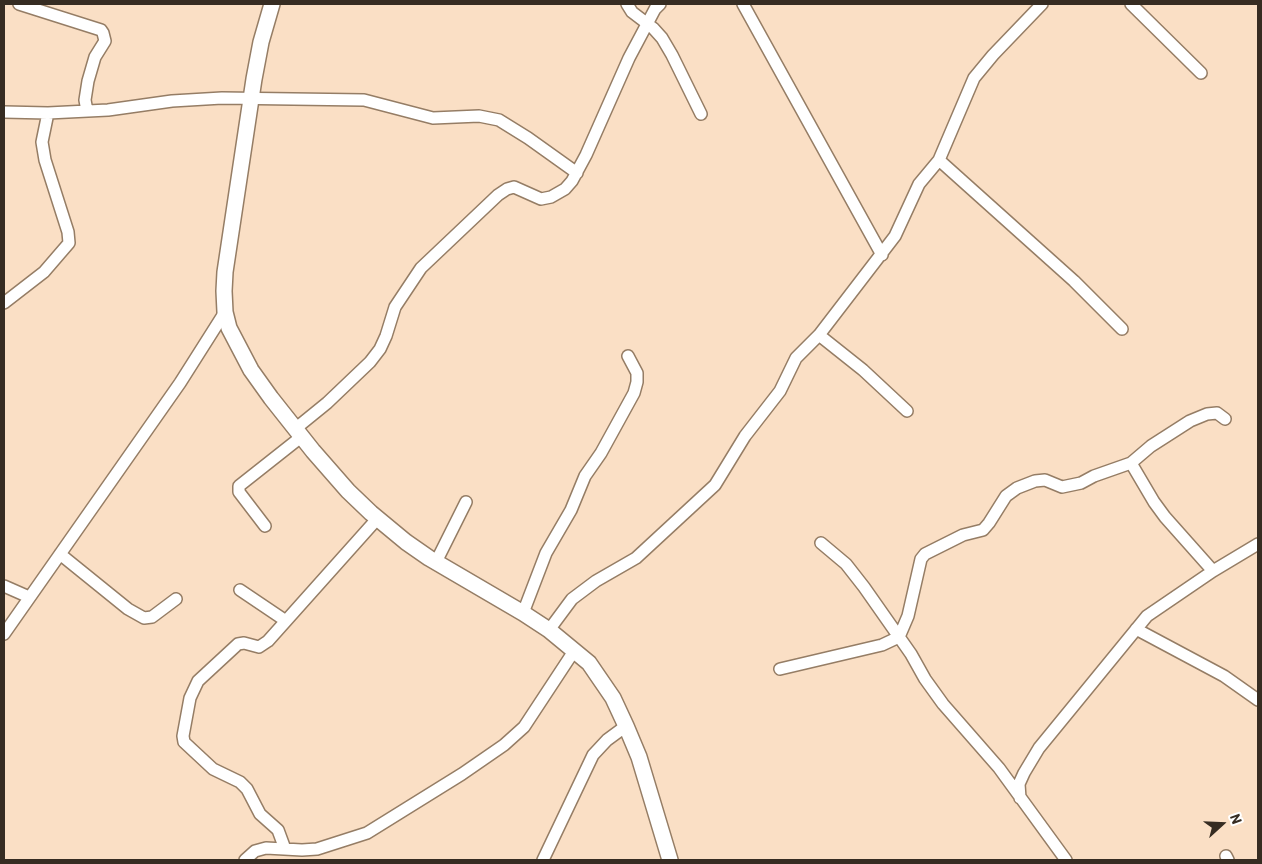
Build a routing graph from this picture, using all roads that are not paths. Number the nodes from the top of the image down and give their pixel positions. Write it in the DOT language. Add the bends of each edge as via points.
graph roads {
  1 [pos="19,4"];
  2 [pos="272,4"];
  3 [pos="627,4"];
  4 [pos="660,4"];
  5 [pos="743,4"];
  6 [pos="1042,4"];
  7 [pos="1131,4"];
  8 [pos="647,23"];
  9 [pos="1201,73"];
  10 [pos="251,98"];
  11 [pos="87,111"];
  12 [pos="4,112"];
  13 [pos="48,113"];
  14 [pos="701,114"];
  15 [pos="939,160"];
  16 [pos="577,173"];
  17 [pos="882,255"];
  18 [pos="4,303"];
  19 [pos="225,312"];
  20 [pos="1122,329"];
  21 [pos="819,335"];
  22 [pos="628,356"];
  23 [pos="907,411"];
  24 [pos="1225,419"];
  25 [pos="298,433"];
  26 [pos="1131,463"];
  27 [pos="466,502"];
  28 [pos="378,519"];
  29 [pos="265,526"];
  30 [pos="821,543"];
  31 [pos="1258,544"];
  32 [pos="60,554"];
  33 [pos="436,562"];
  34 [pos="1213,571"];
  35 [pos="4,586"];
  36 [pos="240,590"];
  37 [pos="29,598"];
  38 [pos="176,599"];
  39 [pos="523,612"];
  40 [pos="286,621"];
  41 [pos="1136,629"];
  42 [pos="549,630"];
  43 [pos="4,634"];
  44 [pos="899,637"];
  45 [pos="574,650"];
  46 [pos="780,669"];
  47 [pos="1258,700"];
  48 [pos="626,726"];
  49 [pos="1020,798"];
  50 [pos="285,849"];
  51 [pos="246,860"];
  52 [pos="544,860"];
  53 [pos="670,860"];
  54 [pos="1066,860"];
  1 -- 11 [label="street" via="103,33 105,41 95,57 86,86"];
  2 -- 10 [label="street"];
  3 -- 8 [label="street"];
  4 -- 8 [label="street"];
  5 -- 17 [label="street"];
  6 -- 15 [label="street" via="974,78"];
  7 -- 9 [label="street"];
  8 -- 14 [label="street" via="672,55"];
  8 -- 16 [label="street"];
  10 -- 11 [label="street" via="196,99"];
  10 -- 16 [label="street" via="364,100 433,118 479,116 499,120"];
  10 -- 19 [label="street" via="225,272"];
  11 -- 13 [label="street"];
  12 -- 13 [label="street"];
  13 -- 18 [label="street" via="43,133 44,151 68,232 68,243 44,272"];
  15 -- 17 [label="street" via="919,184 895,236"];
  15 -- 20 [label="street" via="1074,281"];
  16 -- 25 [label="street" via="569,185 552,197 541,199 514,187 507,189 470,220 421,268 395,307 386,336 370,362"];
  17 -- 21 [label="street"];
  19 -- 25 [label="street" via="229,328 251,370"];
  19 -- 32 [label="street" via="180,383"];
  21 -- 23 [label="street"];
  21 -- 42 [label="street" via="796,358 780,391 745,436 710,492 636,558 572,599"];
  22 -- 39 [label="street" via="637,373 634,393 585,476 571,510 546,553"];
  24 -- 26 [label="street" via="1217,413 1190,421"];
  25 -- 28 [label="street" via="348,491"];
  25 -- 29 [label="street" via="239,486 239,492"];
  26 -- 34 [label="street" via="1165,517"];
  26 -- 44 [label="street" via="1069,486 1062,487 1045,480 1018,488 1006,496 982,530 963,535 924,554 908,616"];
  27 -- 33 [label="street"];
  28 -- 33 [label="street"];
  28 -- 40 [label="street"];
  30 -- 44 [label="street" via="846,564"];
  31 -- 34 [label="street"];
  32 -- 37 [label="street"];
  32 -- 38 [label="street" via="128,609 144,618 152,617"];
  33 -- 39 [label="street"];
  34 -- 41 [label="street" via="1147,616"];
  35 -- 37 [label="street"];
  36 -- 40 [label="street"];
  37 -- 43 [label="street"];
  39 -- 42 [label="street"];
  40 -- 50 [label="street" via="262,645 238,644 198,681 190,698 183,736 186,744 214,769 247,789 260,814 278,830"];
  41 -- 47 [label="street" via="1224,676"];
  41 -- 49 [label="street" via="1039,748 1019,784"];
  42 -- 45 [label="street"];
  44 -- 46 [label="street" via="882,645"];
  44 -- 49 [label="street" via="939,698"];
  45 -- 48 [label="street" via="601,680"];
  45 -- 50 [label="street" via="524,727 462,774 367,833 317,849"];
  48 -- 52 [label="street" via="593,755"];
  48 -- 53 [label="street" via="639,757"];
  49 -- 54 [label="street"];
  50 -- 51 [label="street" via="260,849"];
}
